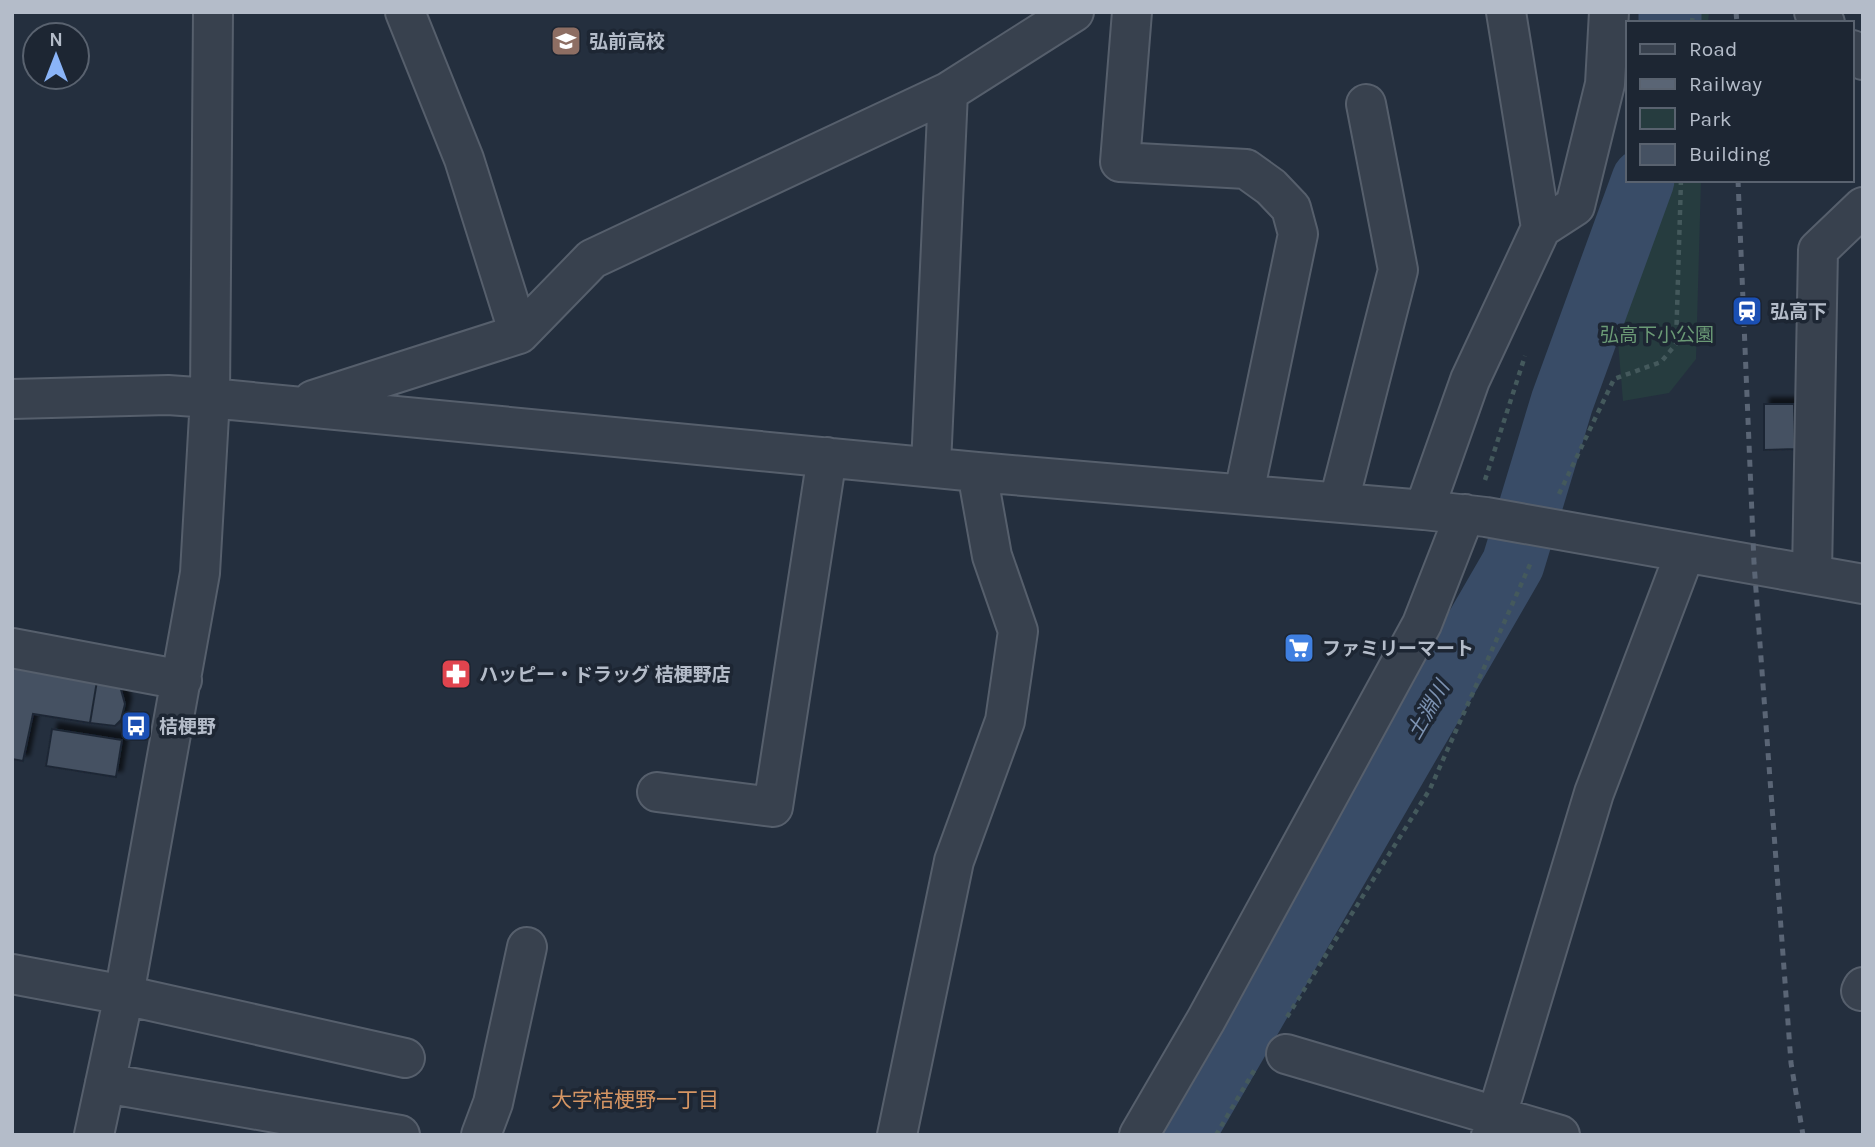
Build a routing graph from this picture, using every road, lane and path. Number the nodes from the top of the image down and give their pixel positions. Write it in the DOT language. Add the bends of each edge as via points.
graph roads {
  1 [pos="213,12"];
  2 [pos="405,12"];
  3 [pos="1074,12"];
  4 [pos="1132,12"];
  5 [pos="1506,12"];
  6 [pos="1609,12"];
  7 [pos="948,92"];
  8 [pos="1366,104"];
  9 [pos="1681,182"];
  10 [pos="1863,207"];
  11 [pos="1541,228"];
  12 [pos="519,334"];
  13 [pos="210,398"];
  14 [pos="12,399"];
  15 [pos="298,405"];
  16 [pos="827,457"];
  17 [pos="931,465"];
  18 [pos="978,472"];
  19 [pos="1244,493"];
  20 [pos="1339,501"];
  21 [pos="1424,510"];
  22 [pos="1476,516"];
  23 [pos="1545,529"];
  24 [pos="1685,553"];
  25 [pos="1812,573"];
  26 [pos="1863,584"];
  27 [pos="12,648"];
  28 [pos="182,680"];
  29 [pos="657,792"];
  30 [pos="527,947"];
  31 [pos="12,974"];
  32 [pos="124,995"];
  33 [pos="1276,1047"];
  34 [pos="405,1058"];
  35 [pos="105,1083"];
  36 [pos="1494,1124"];
  37 [pos="94,1135"];
  38 [pos="400,1135"];
  39 [pos="481,1135"];
  40 [pos="897,1135"];
  41 [pos="1139,1135"];
  42 [pos="1216,1135"];
  43 [pos="1560,1135"];
  1 -- 13 [label="street"];
  2 -- 12 [label="street" via="464,159"];
  3 -- 7 [label="street"];
  4 -- 19 [label="street" via="1121,162 1246,169 1291,208 1298,234"];
  5 -- 11 [label="street"];
  6 -- 11 [label="street" via="1605,84 1575,205"];
  7 -- 12 [label="street" via="592,258"];
  7 -- 17 [label="street"];
  8 -- 20 [label="street" via="1398,270"];
  9 -- 23 [label="path" via="1676,344 1661,362 1614,379"];
  10 -- 25 [label="street" via="1818,250"];
  11 -- 21 [label="street" via="1470,380"];
  12 -- 15 [label="street"];
  13 -- 14 [label="street"];
  13 -- 15 [label="street"];
  13 -- 28 [label="street" via="200,573"];
  15 -- 16 [label="street"];
  16 -- 17 [label="street"];
  16 -- 29 [label="street" via="773,807"];
  17 -- 18 [label="street"];
  18 -- 19 [label="street"];
  18 -- 40 [label="street" via="992,556 1018,631 1005,721 954,862"];
  19 -- 20 [label="street"];
  20 -- 21 [label="street"];
  21 -- 22 [label="street"];
  22 -- 23 [label="street"];
  22 -- 41 [label="street" via="1422,624"];
  23 -- 24 [label="street"];
  23 -- 33 [label="path" via="1430,789"];
  24 -- 25 [label="street"];
  24 -- 36 [label="street" via="1594,793"];
  25 -- 26 [label="street"];
  27 -- 28 [label="street"];
  28 -- 32 [label="street"];
  30 -- 39 [label="street" via="493,1103"];
  31 -- 32 [label="street"];
  32 -- 34 [label="street"];
  32 -- 35 [label="street"];
  33 -- 36 [label="street"];
  33 -- 42 [label="path"];
  35 -- 37 [label="street"];
  35 -- 38 [label="street"];
  36 -- 43 [label="street"];
}
